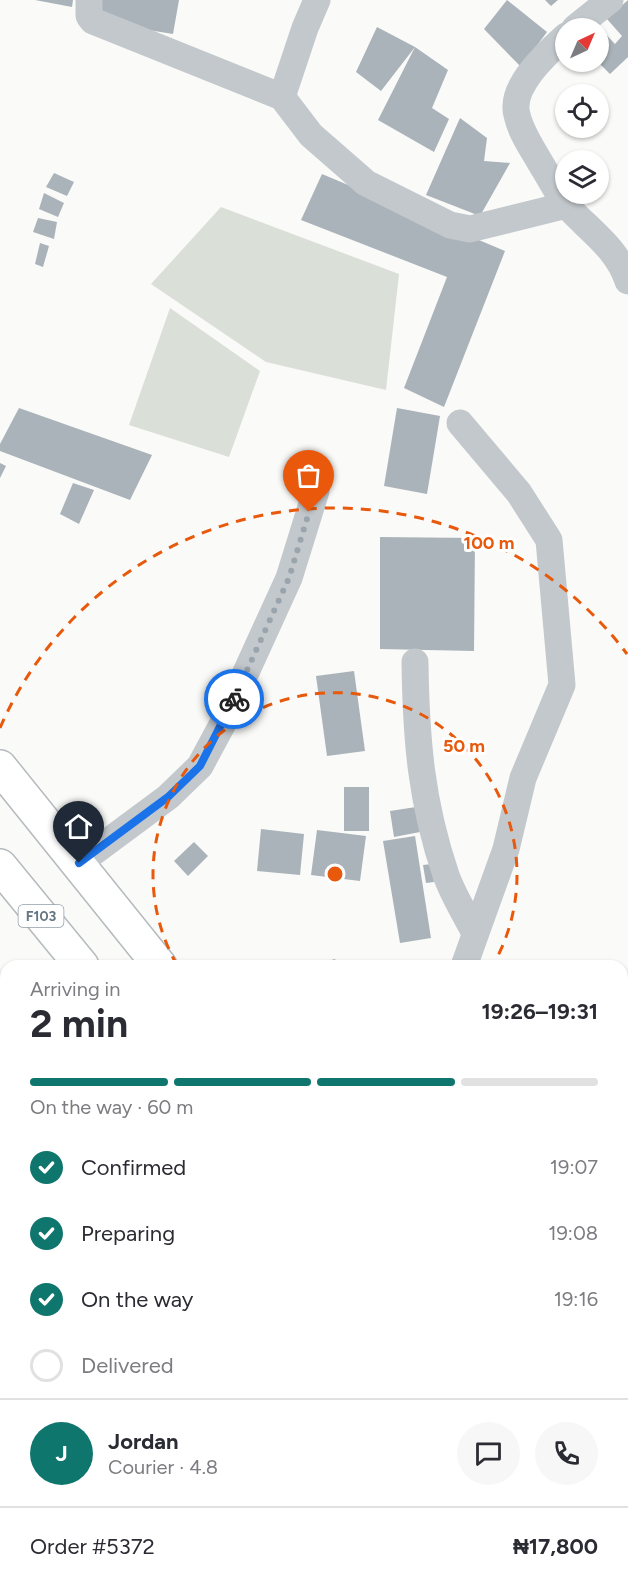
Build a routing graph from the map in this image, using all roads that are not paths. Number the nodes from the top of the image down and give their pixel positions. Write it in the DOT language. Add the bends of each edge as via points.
graph roads {
  1 [pos="89,0"];
  2 [pos="317,0"];
  3 [pos="610,0"];
  4 [pos="588,18"];
  5 [pos="555,47"];
  6 [pos="282,97"];
  7 [pos="567,205"];
  8 [pos="628,281"];
  9 [pos="460,423"];
  10 [pos="316,491"];
  11 [pos="415,662"];
  12 [pos="0,766"];
  13 [pos="79,863"];
  14 [pos="0,866"];
  15 [pos="475,933"];
  16 [pos="77,960"];
  17 [pos="155,960"];
  18 [pos="466,960"];
  1 -- 6 [label="street" via="93,21"];
  2 -- 6 [label="street"];
  3 -- 4 [label="street"];
  5 -- 7 [label="street" via="531,71 522,86 516,112 527,140"];
  6 -- 7 [label="street" via="311,135 366,183 450,225 470,229"];
  7 -- 8 [label="street" via="608,245"];
  9 -- 15 [label="street" via="519,493 549,540 562,685 524,778 506,849"];
  10 -- 13 [label="street" via="289,578 200,766 168,797"];
  11 -- 15 [label="street" via="416,732 424,799 447,877"];
  12 -- 13 [label="main road"];
  13 -- 17 [label="main road"];
  14 -- 16 [label="main road, F103"];
  15 -- 18 [label="street"];
}
